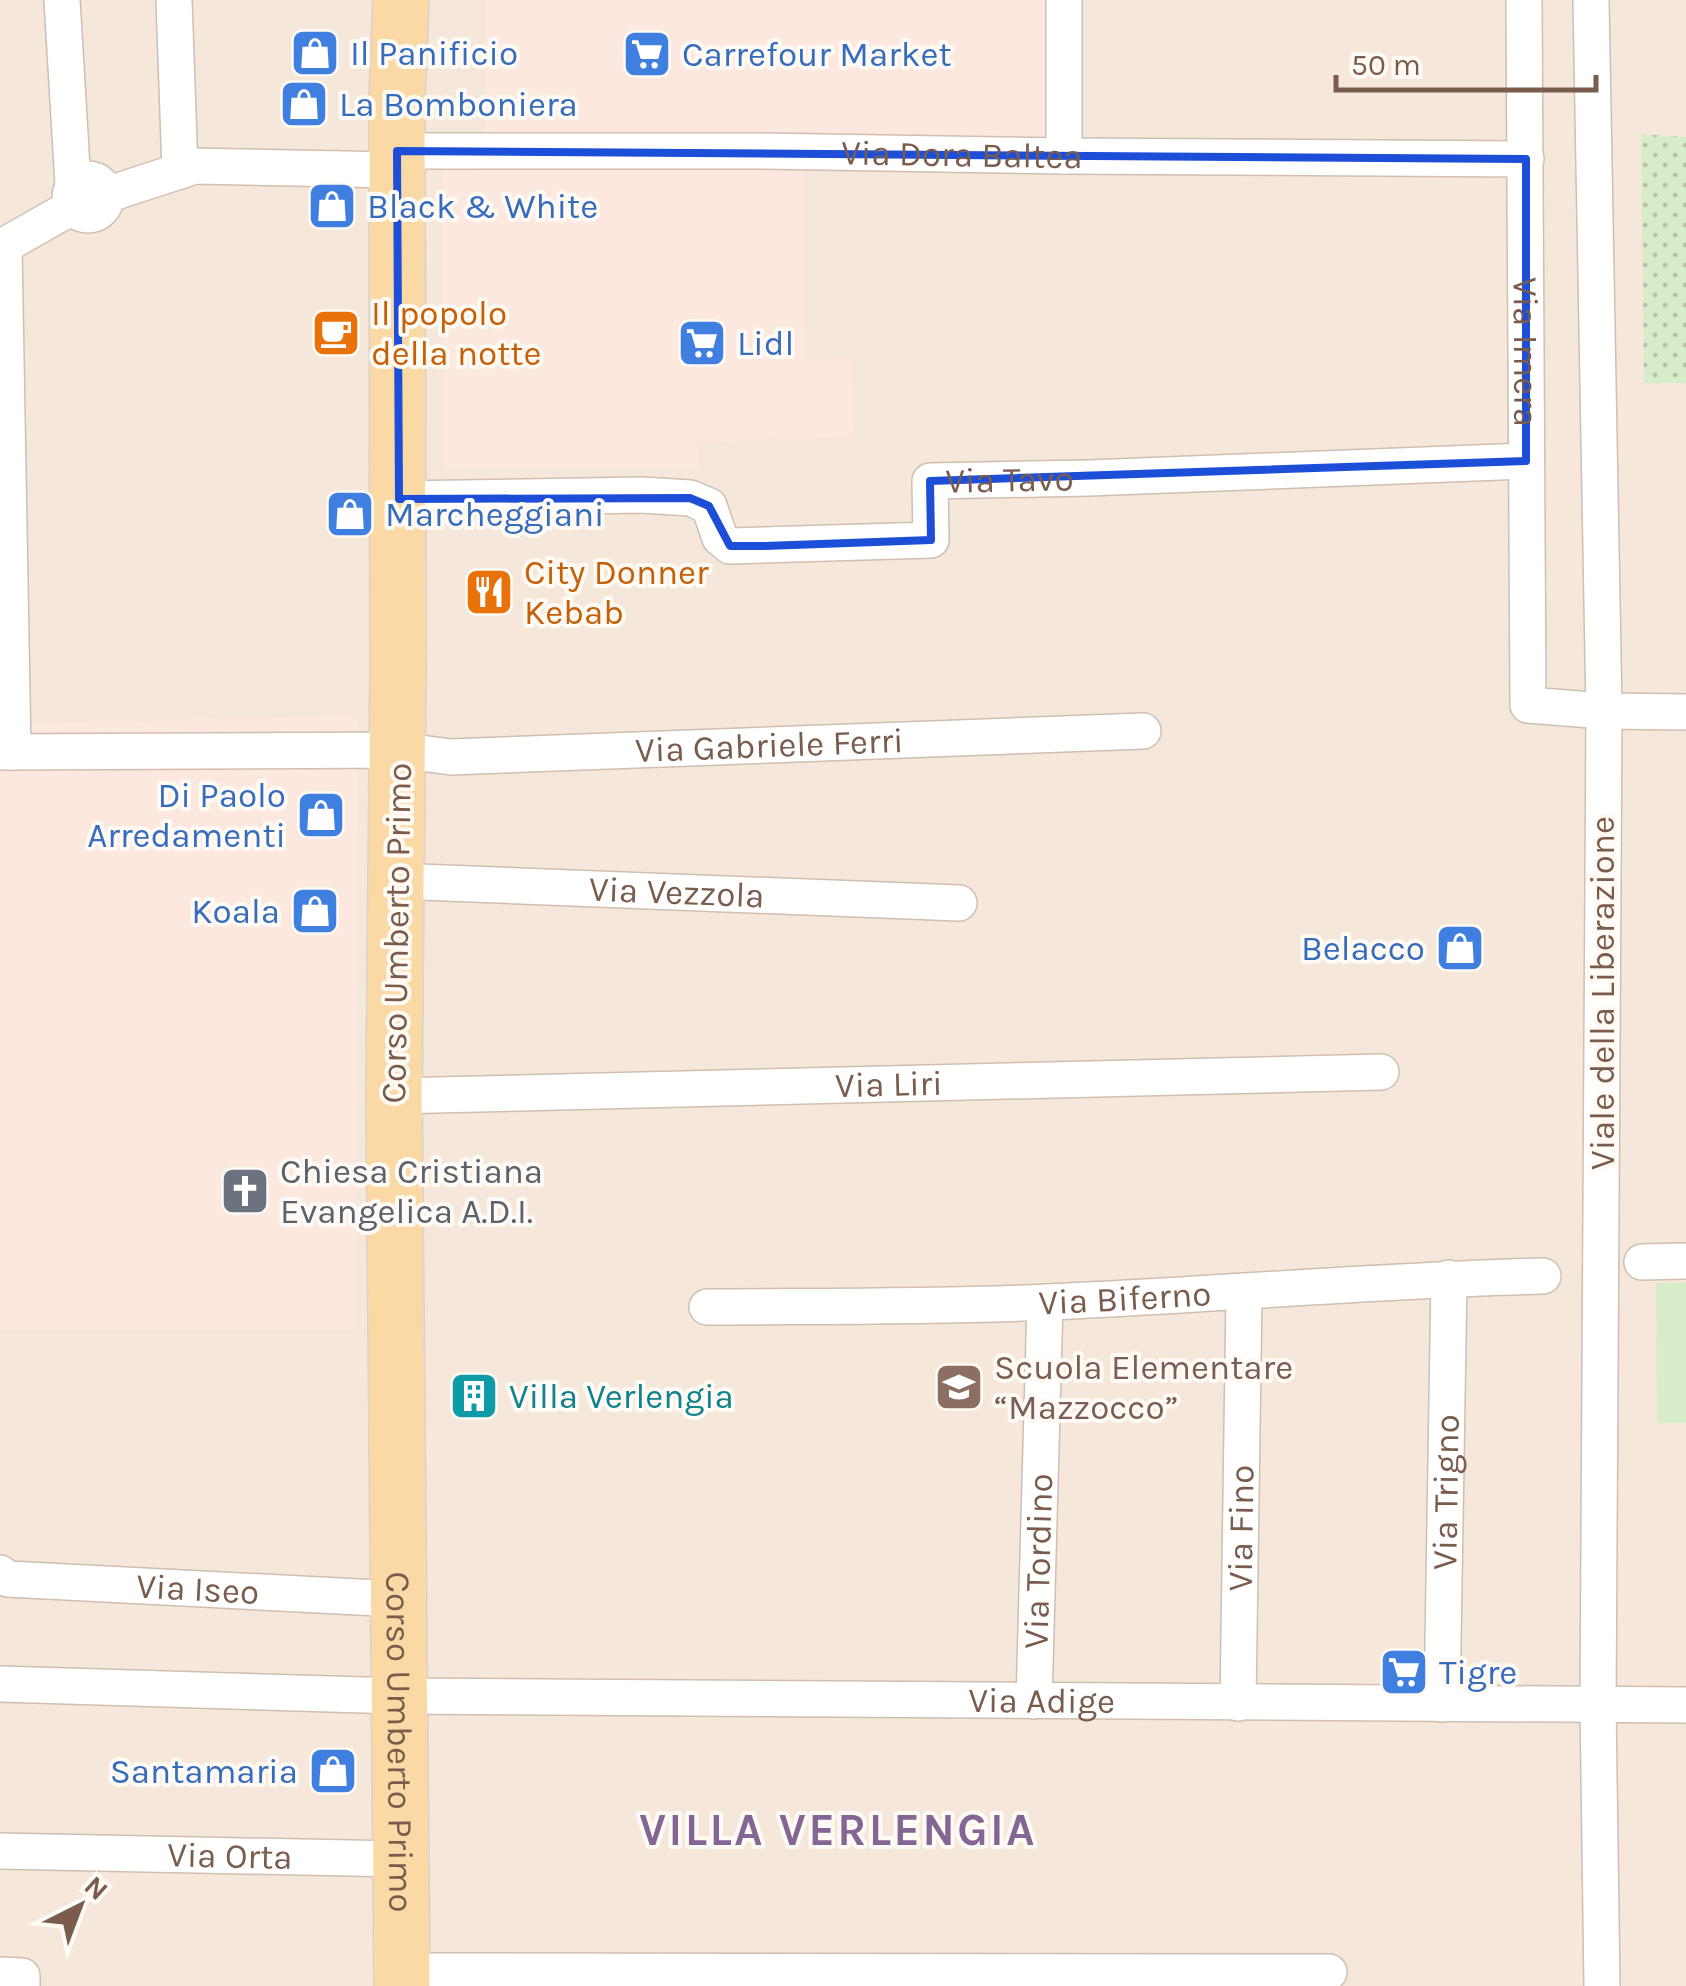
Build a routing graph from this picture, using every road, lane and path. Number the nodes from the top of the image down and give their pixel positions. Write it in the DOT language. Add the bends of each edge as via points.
graph roads {
  1 [pos="62,0"];
  2 [pos="174,0"];
  3 [pos="401,0"];
  4 [pos="1064,0"];
  5 [pos="1524,0"];
  6 [pos="1591,0"];
  7 [pos="1064,156"];
  8 [pos="1526,159"];
  9 [pos="397,161"];
  10 [pos="180,171"];
  11 [pos="84,196"];
  12 [pos="2,248"];
  13 [pos="4,438"];
  14 [pos="1526,461"];
  15 [pos="399,499"];
  16 [pos="1604,712"];
  17 [pos="1686,712"];
  18 [pos="1142,731"];
  19 [pos="398,750"];
  20 [pos="6,752"];
  21 [pos="395,881"];
  22 [pos="959,903"];
  23 [pos="1381,1072"];
  24 [pos="394,1096"];
  25 [pos="1686,1261"];
  26 [pos="1642,1262"];
  27 [pos="1543,1276"];
  28 [pos="1449,1278"];
  29 [pos="1244,1292"];
  30 [pos="1045,1302"];
  31 [pos="707,1307"];
  32 [pos="0,1573"];
  33 [pos="397,1599"];
  34 [pos="0,1684"];
  35 [pos="398,1696"];
  36 [pos="1034,1702"];
  37 [pos="1238,1703"];
  38 [pos="1442,1704"];
  39 [pos="1598,1704"];
  40 [pos="1686,1705"];
  41 [pos="0,1851"];
  42 [pos="399,1859"];
  43 [pos="1329,1972"];
  44 [pos="0,1975"];
  45 [pos="402,1979"];
  46 [pos="22,1986"];
  47 [pos="1602,1986"];
  1 -- 11 [label="street"];
  2 -- 10 [label="street"];
  3 -- 9 [label="main road, Corso Umberto Primo"];
  4 -- 7 [label="street"];
  5 -- 8 [label="street, Via Imera"];
  6 -- 16 [label="street, Viale della Liberazione"];
  7 -- 8 [label="street, Via Dora Baltea"];
  7 -- 9 [label="street, Via Dora Baltea" via="760,151"];
  8 -- 14 [label="street, Via Imera"];
  9 -- 10 [label="street, Via Dora Baltea"];
  9 -- 15 [label="main road, Corso Umberto Primo"];
  10 -- 11 [label="street, Via Dora Baltea"];
  11 -- 12 [label="street, Via Dora Baltea"];
  12 -- 13 [label="street"];
  13 -- 20 [label="street"];
  14 -- 15 [label="street, Via Tavo" via="930,481 931,540 765,546 730,546 720,538 710,506 690,498"];
  14 -- 16 [label="street, Via Imera" via="1528,705"];
  15 -- 19 [label="main road, Corso Umberto Primo"];
  16 -- 17 [label="street"];
  16 -- 39 [label="street, Viale della Liberazione"];
  18 -- 19 [label="street, Via Gabriele Ferri" via="451,757"];
  19 -- 20 [label="street, Via Gabriele Ferri"];
  19 -- 21 [label="main road, Corso Umberto Primo"];
  21 -- 22 [label="street, Via Vezzola"];
  21 -- 24 [label="main road, Corso Umberto Primo"];
  23 -- 24 [label="street, Via Liri"];
  24 -- 33 [label="main road, Corso Umberto Primo"];
  25 -- 26 [label="street"];
  27 -- 28 [label="street, Via Biferno"];
  28 -- 29 [label="street, Via Biferno"];
  28 -- 38 [label="street, Via Trigno"];
  29 -- 30 [label="street, Via Biferno"];
  29 -- 37 [label="street, Via Fino"];
  30 -- 31 [label="street, Via Biferno"];
  30 -- 36 [label="street, Via Tordino"];
  32 -- 33 [label="street, Via Iseo" via="8,1579"];
  33 -- 35 [label="main road, Corso Umberto Primo"];
  34 -- 35 [label="street, Via Adige"];
  35 -- 36 [label="street, Via Adige"];
  35 -- 42 [label="main road, Corso Umberto Primo"];
  36 -- 37 [label="street, Via Adige"];
  37 -- 38 [label="street, Via Adige"];
  38 -- 39 [label="street, Via Adige"];
  39 -- 40 [label="street, Via Adige"];
  39 -- 47 [label="street, Viale della Liberazione"];
  41 -- 42 [label="street, Via Orta"];
  42 -- 45 [label="main road, Corso Umberto Primo"];
  43 -- 45 [label="street"];
  44 -- 46 [label="street" via="22,1976"];
}
